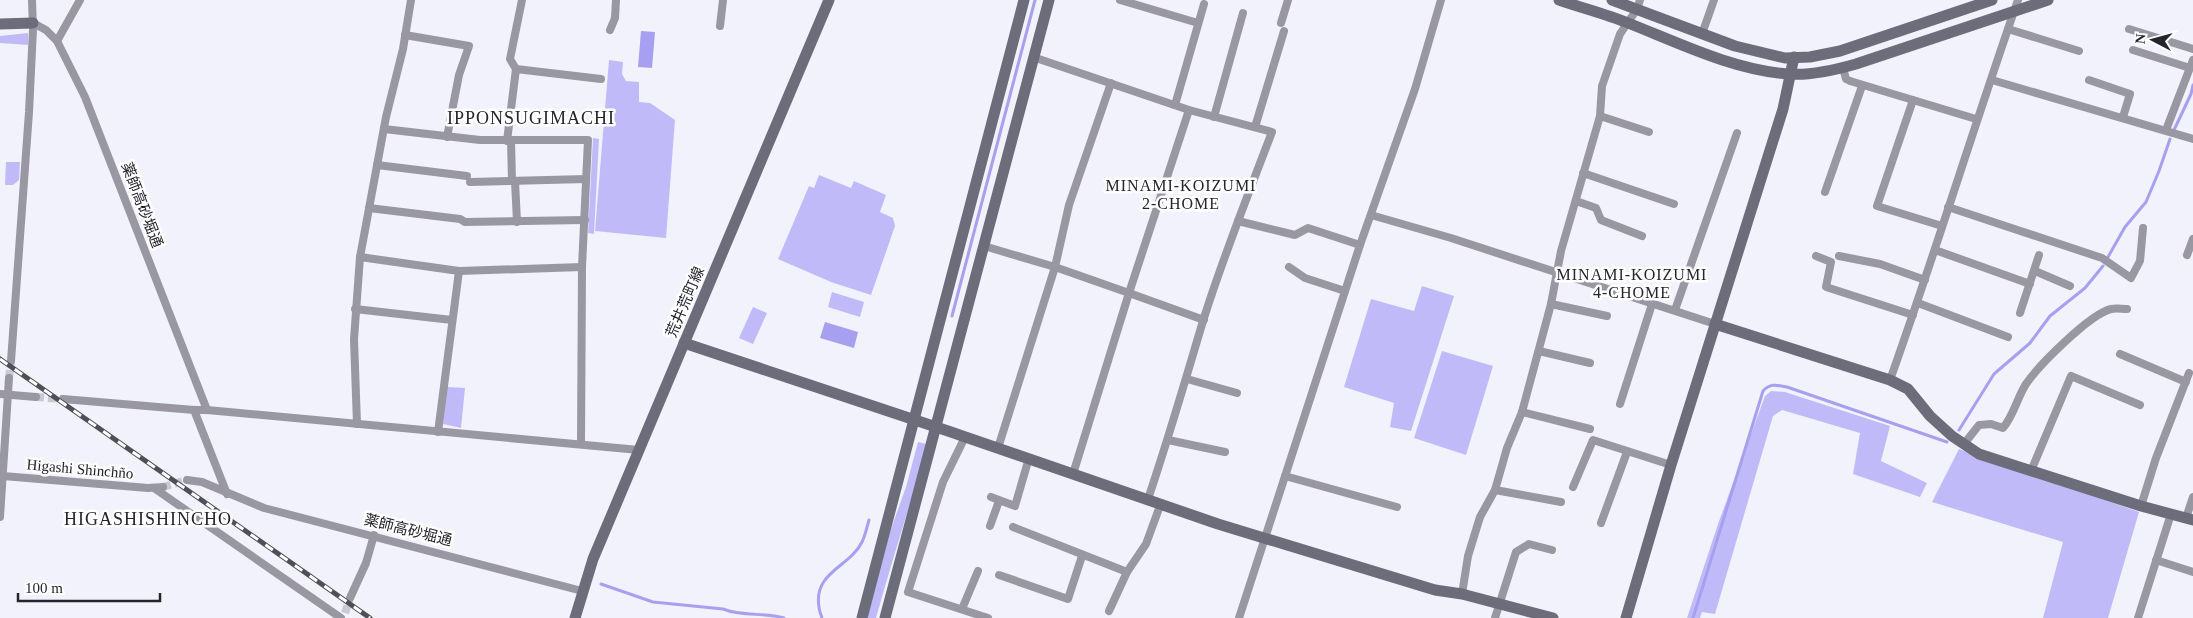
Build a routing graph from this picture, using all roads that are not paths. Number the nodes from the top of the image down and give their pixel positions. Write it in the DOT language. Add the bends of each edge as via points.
graph roads {
  1 [pos="32,0"];
  2 [pos="80,0"];
  3 [pos="411,0"];
  4 [pos="522,0"];
  5 [pos="616,0"];
  6 [pos="723,0"];
  7 [pos="830,0"];
  8 [pos="1024,0"];
  9 [pos="1049,0"];
  10 [pos="1120,0"];
  11 [pos="1288,0"];
  12 [pos="1441,0"];
  13 [pos="1559,0"];
  14 [pos="1612,0"];
  15 [pos="1714,0"];
  16 [pos="1992,0"];
  17 [pos="2018,0"];
  18 [pos="2048,0"];
  19 [pos="1204,4"];
  20 [pos="1639,4"];
  21 [pos="2014,11"];
  22 [pos="1243,13"];
  23 [pos="1626,22"];
  24 [pos="33,23"];
  25 [pos="1198,23"];
  26 [pos="0,24"];
  27 [pos="720,26"];
  28 [pos="2008,28"];
  29 [pos="2128,29"];
  30 [pos="610,30"];
  31 [pos="1702,34"];
  32 [pos="405,35"];
  33 [pos="57,41"];
  34 [pos="2193,49"];
  35 [pos="2133,50"];
  36 [pos="2079,51"];
  37 [pos="1033,57"];
  38 [pos="1794,57"];
  39 [pos="2193,60"];
  40 [pos="1843,68"];
  41 [pos="2190,68"];
  42 [pos="516,69"];
  43 [pos="1790,74"];
  44 [pos="600,79"];
  45 [pos="1992,80"];
  46 [pos="2089,80"];
  47 [pos="1111,83"];
  48 [pos="1862,86"];
  49 [pos="1913,100"];
  50 [pos="1175,105"];
  51 [pos="1190,110"];
  52 [pos="1600,116"];
  53 [pos="1214,117"];
  54 [pos="2123,117"];
  55 [pos="1976,119"];
  56 [pos="1255,127"];
  57 [pos="384,129"];
  58 [pos="2166,130"];
  59 [pos="1649,132"];
  60 [pos="1737,133"];
  61 [pos="447,137"];
  62 [pos="2193,139"];
  63 [pos="509,141"];
  64 [pos="377,165"];
  65 [pos="1583,173"];
  66 [pos="586,179"];
  67 [pos="514,181"];
  68 [pos="1825,192"];
  69 [pos="1576,201"];
  70 [pos="1674,204"];
  71 [pos="1948,207"];
  72 [pos="369,208"];
  73 [pos="1371,215"];
  74 [pos="585,220"];
  75 [pos="1238,221"];
  76 [pos="517,222"];
  77 [pos="1942,226"];
  78 [pos="2143,228"];
  79 [pos="1642,236"];
  80 [pos="2193,239"];
  81 [pos="1360,245"];
  82 [pos="984,246"];
  83 [pos="1935,250"];
  84 [pos="2039,255"];
  85 [pos="2187,255"];
  86 [pos="1816,256"];
  87 [pos="1839,256"];
  88 [pos="360,258"];
  89 [pos="582,267"];
  90 [pos="1055,267"];
  91 [pos="1289,267"];
  92 [pos="459,271"];
  93 [pos="2034,271"];
  94 [pos="1555,274"];
  95 [pos="1925,280"];
  96 [pos="2030,284"];
  97 [pos="2070,286"];
  98 [pos="1345,291"];
  99 [pos="1129,293"];
  100 [pos="1918,303"];
  101 [pos="1551,304"];
  102 [pos="1652,304"];
  103 [pos="356,309"];
  104 [pos="2127,309"];
  105 [pos="1675,310"];
  106 [pos="2020,313"];
  107 [pos="1913,315"];
  108 [pos="1607,316"];
  109 [pos="452,320"];
  110 [pos="1204,320"];
  111 [pos="1715,324"];
  112 [pos="2008,337"];
  113 [pos="684,343"];
  114 [pos="1539,351"];
  115 [pos="2120,354"];
  116 [pos="11,361"];
  117 [pos="1590,362"];
  118 [pos="2189,373"];
  119 [pos="10,378"];
  120 [pos="1187,379"];
  121 [pos="1890,380"];
  122 [pos="2186,382"];
  123 [pos="1237,393"];
  124 [pos="4,395"];
  125 [pos="36,397"];
  126 [pos="63,399"];
  127 [pos="1620,404"];
  128 [pos="2140,405"];
  129 [pos="194,410"];
  130 [pos="207,410"];
  131 [pos="1522,412"];
  132 [pos="914,420"];
  133 [pos="357,424"];
  134 [pos="936,427"];
  135 [pos="1590,429"];
  136 [pos="438,432"];
  137 [pos="965,437"];
  138 [pos="1168,440"];
  139 [pos="581,444"];
  140 [pos="1964,444"];
  141 [pos="998,448"];
  142 [pos="639,450"];
  143 [pos="1225,452"];
  144 [pos="1627,452"];
  145 [pos="1029,458"];
  146 [pos="1671,465"];
  147 [pos="2031,470"];
  148 [pos="1073,474"];
  149 [pos="3,476"];
  150 [pos="1285,476"];
  151 [pos="187,480"];
  152 [pos="163,487"];
  153 [pos="1573,487"];
  154 [pos="154,488"];
  155 [pos="1495,490"];
  156 [pos="227,494"];
  157 [pos="990,497"];
  158 [pos="2193,497"];
  159 [pos="1148,499"];
  160 [pos="999,501"];
  161 [pos="1561,502"];
  162 [pos="1161,503"];
  163 [pos="2141,506"];
  164 [pos="1396,507"];
  165 [pos="2171,514"];
  166 [pos="0,517"];
  167 [pos="2190,519"];
  168 [pos="1601,523"];
  169 [pos="990,526"];
  170 [pos="1013,527"];
  171 [pos="374,536"];
  172 [pos="1263,539"];
  173 [pos="906,542"];
  174 [pos="922,547"];
  175 [pos="1552,550"];
  176 [pos="1082,556"];
  177 [pos="2156,560"];
  178 [pos="978,571"];
  179 [pos="1127,572"];
  180 [pos="2193,572"];
  181 [pos="999,575"];
  182 [pos="582,591"];
  183 [pos="1462,594"];
  184 [pos="350,598"];
  185 [pos="1500,604"];
  186 [pos="962,609"];
  187 [pos="1109,612"];
  188 [pos="343,616"];
  189 [pos="575,618"];
  190 [pos="862,618"];
  191 [pos="885,618"];
  192 [pos="988,618"];
  193 [pos="1238,618"];
  194 [pos="1495,618"];
  195 [pos="1553,618"];
  196 [pos="1626,618"];
  197 [pos="2138,618"];
  1 -- 24 [label="street"];
  2 -- 33 [label="street"];
  3 -- 32 [label="street"];
  4 -- 42 [label="street" via="510,59"];
  5 -- 30 [label="street" via="616,18"];
  6 -- 27 [label="street"];
  7 -- 113 [label="street, 荒井荒町線"];
  8 -- 132 [label="street"];
  9 -- 37 [label="street"];
  10 -- 25 [label="street"];
  11 -- 56 [label="street"];
  12 -- 73 [label="street" via="1415,89"];
  13 -- 23 [label="street"];
  14 -- 20 [label="street"];
  15 -- 31 [label="street"];
  16 -- 38 [label="street" via="1840,51"];
  17 -- 21 [label="street"];
  18 -- 21 [label="street"];
  19 -- 25 [label="street"];
  20 -- 23 [label="street"];
  20 -- 31 [label="street"];
  21 -- 28 [label="street"];
  21 -- 40 [label="street"];
  22 -- 53 [label="street"];
  23 -- 43 [label="street" via="1745,66"];
  23 -- 52 [label="street" via="1602,86"];
  24 -- 26 [label="street"];
  24 -- 33 [label="street, 薬師高砂堀通"];
  24 -- 116 [label="street"];
  25 -- 50 [label="street"];
  28 -- 36 [label="street"];
  28 -- 45 [label="street"];
  29 -- 34 [label="street"];
  31 -- 38 [label="street" via="1769,55"];
  32 -- 57 [label="street"];
  32 -- 61 [label="street" via="469,46 459,75"];
  33 -- 130 [label="street, 薬師高砂堀通" via="94,118"];
  35 -- 41 [label="street"];
  37 -- 47 [label="street"];
  37 -- 82 [label="street"];
  38 -- 43 [label="street"];
  39 -- 41 [label="street"];
  40 -- 43 [label="street"];
  40 -- 48 [label="street" via="1846,79"];
  41 -- 58 [label="street"];
  42 -- 44 [label="street"];
  42 -- 63 [label="street"];
  43 -- 111 [label="street" via="1783,109"];
  45 -- 54 [label="street"];
  45 -- 55 [label="street"];
  46 -- 54 [label="street" via="2130,94"];
  47 -- 50 [label="street"];
  47 -- 90 [label="street" via="1069,205"];
  48 -- 49 [label="street"];
  48 -- 68 [label="street"];
  49 -- 55 [label="street"];
  49 -- 77 [label="street" via="1878,206"];
  50 -- 51 [label="street"];
  51 -- 53 [label="street"];
  51 -- 99 [label="street"];
  52 -- 59 [label="street"];
  52 -- 65 [label="street"];
  53 -- 56 [label="street"];
  54 -- 58 [label="street"];
  55 -- 71 [label="street"];
  56 -- 75 [label="street" via="1272,132"];
  57 -- 61 [label="street"];
  57 -- 64 [label="street"];
  58 -- 62 [label="street"];
  60 -- 105 [label="street"];
  61 -- 63 [label="street"];
  63 -- 66 [label="street" via="588,140"];
  63 -- 67 [label="street"];
  64 -- 67 [label="street" via="468,179"];
  64 -- 72 [label="street"];
  65 -- 69 [label="street"];
  65 -- 70 [label="street"];
  66 -- 67 [label="street"];
  66 -- 74 [label="street"];
  67 -- 76 [label="street"];
  69 -- 79 [label="street" via="1596,208 1601,220"];
  69 -- 94 [label="street"];
  71 -- 77 [label="street"];
  71 -- 78 [label="street" via="2102,258 2131,278 2140,261"];
  72 -- 76 [label="street" via="465,222"];
  72 -- 88 [label="street"];
  73 -- 81 [label="street"];
  73 -- 94 [label="street" via="1452,238"];
  74 -- 76 [label="street"];
  74 -- 89 [label="street"];
  75 -- 81 [label="street" via="1294,235 1308,228"];
  75 -- 110 [label="street"];
  77 -- 83 [label="street"];
  80 -- 85 [label="street"];
  81 -- 98 [label="street"];
  82 -- 90 [label="street"];
  82 -- 134 [label="street"];
  83 -- 95 [label="street"];
  83 -- 96 [label="street"];
  84 -- 93 [label="street"];
  86 -- 107 [label="street" via="1831,262 1826,287"];
  87 -- 95 [label="street" via="1880,264"];
  88 -- 92 [label="street"];
  88 -- 103 [label="street"];
  89 -- 92 [label="street"];
  89 -- 139 [label="street"];
  90 -- 99 [label="street"];
  90 -- 141 [label="street"];
  91 -- 98 [label="street" via="1305,278"];
  92 -- 109 [label="street"];
  93 -- 96 [label="street"];
  93 -- 97 [label="street"];
  94 -- 101 [label="street"];
  94 -- 102 [label="street"];
  95 -- 100 [label="street"];
  96 -- 106 [label="street"];
  98 -- 150 [label="street"];
  99 -- 110 [label="street"];
  99 -- 148 [label="street"];
  100 -- 107 [label="street"];
  100 -- 112 [label="street"];
  101 -- 108 [label="street"];
  101 -- 114 [label="street"];
  102 -- 105 [label="street"];
  102 -- 127 [label="street"];
  103 -- 109 [label="street"];
  103 -- 133 [label="street"];
  104 -- 140 [label="street" via="2112,308 2099,314 2039,366 2003,428 1979,425"];
  105 -- 111 [label="street"];
  107 -- 121 [label="street"];
  109 -- 136 [label="street"];
  110 -- 120 [label="street"];
  111 -- 121 [label="street"];
  111 -- 146 [label="street"];
  113 -- 132 [label="street"];
  113 -- 142 [label="street, 荒井荒町線"];
  114 -- 117 [label="street"];
  114 -- 131 [label="street"];
  115 -- 122 [label="street"];
  118 -- 122 [label="street"];
  119 -- 124 [label="street"];
  120 -- 123 [label="street"];
  120 -- 138 [label="street"];
  121 -- 140 [label="street" via="1908,389 1930,416"];
  122 -- 163 [label="street"];
  124 -- 125 [label="street"];
  124 -- 149 [label="street"];
  126 -- 129 [label="street"];
  128 -- 147 [label="street" via="2071,376"];
  129 -- 130 [label="street"];
  129 -- 156 [label="street"];
  130 -- 133 [label="street"];
  131 -- 135 [label="street"];
  131 -- 155 [label="street"];
  132 -- 134 [label="street"];
  132 -- 190 [label="street"];
  133 -- 136 [label="street"];
  134 -- 137 [label="street"];
  134 -- 173 [label="street"];
  136 -- 139 [label="street"];
  137 -- 141 [label="street"];
  137 -- 174 [label="street" via="943,482"];
  138 -- 143 [label="street"];
  138 -- 159 [label="street"];
  139 -- 142 [label="street"];
  140 -- 147 [label="street" via="1979,454"];
  141 -- 145 [label="street"];
  142 -- 182 [label="street, 荒井荒町線"];
  144 -- 146 [label="street"];
  144 -- 153 [label="street" via="1593,440"];
  144 -- 168 [label="street"];
  145 -- 148 [label="street"];
  145 -- 160 [label="street" via="1015,506"];
  146 -- 196 [label="street"];
  147 -- 163 [label="street"];
  148 -- 159 [label="street"];
  149 -- 154 [label="street, Higashi Shinchño"];
  149 -- 166 [label="street"];
  150 -- 164 [label="street"];
  150 -- 172 [label="street"];
  151 -- 156 [label="street, 薬師高砂堀通" via="202,482"];
  152 -- 154 [label="street, Higashi Shinchño"];
  154 -- 188 [label="street"];
  155 -- 161 [label="street"];
  155 -- 183 [label="street" via="1480,516 1468,556"];
  156 -- 171 [label="street, 薬師高砂堀通" via="264,508"];
  157 -- 160 [label="street"];
  158 -- 167 [label="street"];
  159 -- 162 [label="street"];
  160 -- 169 [label="street"];
  162 -- 172 [label="street"];
  162 -- 179 [label="street" via="1146,544"];
  163 -- 165 [label="street"];
  165 -- 167 [label="street"];
  165 -- 177 [label="street"];
  170 -- 176 [label="street"];
  171 -- 182 [label="street, 薬師高砂堀通"];
  171 -- 184 [label="street"];
  172 -- 183 [label="street" via="1435,590"];
  172 -- 193 [label="street"];
  173 -- 174 [label="street"];
  173 -- 191 [label="street"];
  174 -- 186 [label="street" via="908,592"];
  175 -- 185 [label="street" via="1529,544 1516,552"];
  176 -- 179 [label="street"];
  176 -- 181 [label="street" via="1068,599"];
  177 -- 180 [label="street"];
  177 -- 197 [label="street"];
  178 -- 186 [label="street"];
  179 -- 187 [label="street"];
  182 -- 189 [label="street, 荒井荒町線"];
  183 -- 185 [label="street"];
  185 -- 194 [label="street"];
  185 -- 195 [label="street"];
  186 -- 192 [label="street"];
}
